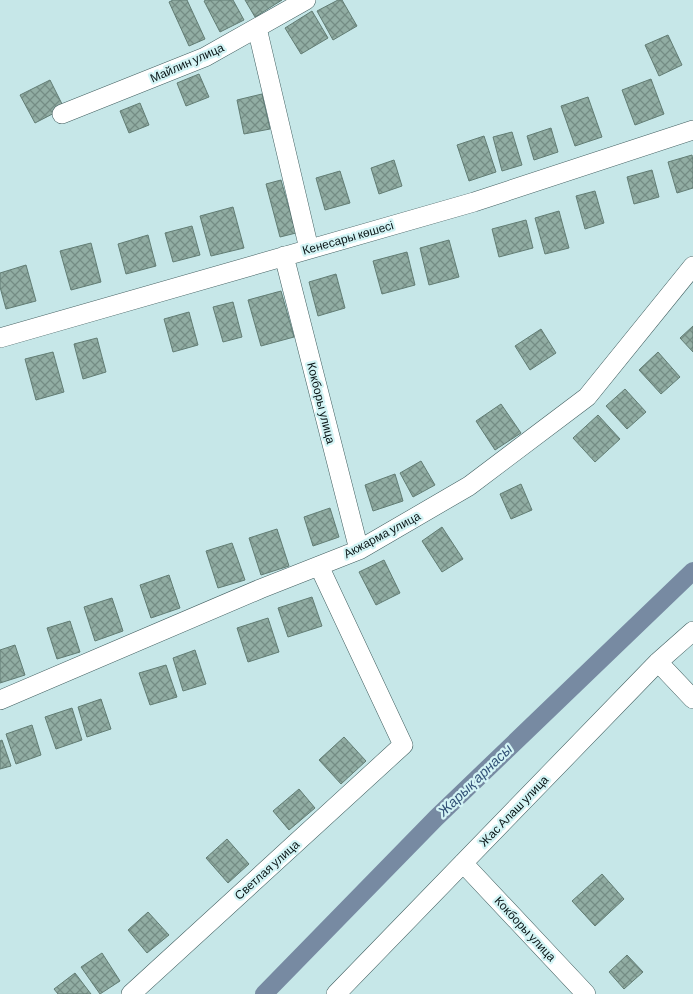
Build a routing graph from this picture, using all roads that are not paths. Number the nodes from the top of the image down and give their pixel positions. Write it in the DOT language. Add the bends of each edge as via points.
graph roads {
  1 [pos="306,0"];
  2 [pos="257,28"];
  3 [pos="62,114"];
  4 [pos="693,130"];
  5 [pos="309,249"];
  6 [pos="284,256"];
  7 [pos="693,266"];
  8 [pos="0,338"];
  9 [pos="359,550"];
  10 [pos="319,566"];
  11 [pos="693,631"];
  12 [pos="658,662"];
  13 [pos="0,700"];
  14 [pos="693,700"];
  15 [pos="463,863"];
  16 [pos="131,994"];
  17 [pos="336,994"];
  18 [pos="586,994"];
  1 -- 2 [label="street, Майлин улица"];
  2 -- 3 [label="street, Майлин улица" via="205,57"];
  2 -- 5 [label="street"];
  4 -- 5 [label="street, Кенесары көшесі" via="474,202"];
  5 -- 6 [label="street, Кенесары көшесі"];
  6 -- 8 [label="street, Кенесары көшесі"];
  6 -- 9 [label="street, Кокборы улица"];
  7 -- 9 [label="street, Акжарма улица" via="586,396 469,486"];
  9 -- 10 [label="street, Акжарма улица"];
  10 -- 13 [label="street, Акжарма улица"];
  10 -- 16 [label="street, Светлая улица" via="403,746"];
  11 -- 12 [label="street, Жас Алаш улица"];
  12 -- 14 [label="street"];
  12 -- 15 [label="street, Жас Алаш улица"];
  15 -- 17 [label="street, Жас Алаш улица"];
  15 -- 18 [label="street, Кокборы улица"];
}
